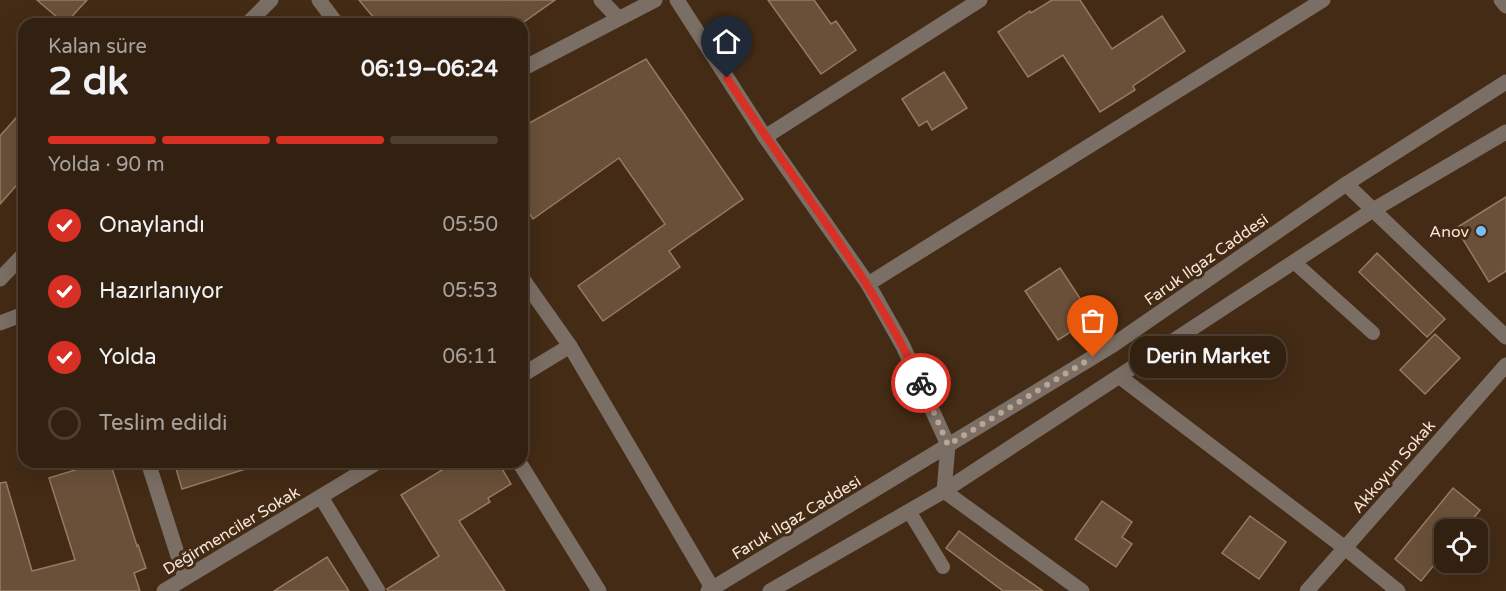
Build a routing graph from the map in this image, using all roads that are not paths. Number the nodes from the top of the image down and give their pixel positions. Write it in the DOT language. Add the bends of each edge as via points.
graph roads {
  1 [pos="271,0"];
  2 [pos="319,0"];
  3 [pos="601,0"];
  4 [pos="655,0"];
  5 [pos="677,0"];
  6 [pos="980,0"];
  7 [pos="1323,0"];
  8 [pos="1501,0"];
  9 [pos="1506,6"];
  10 [pos="253,18"];
  11 [pos="332,18"];
  12 [pos="618,18"];
  13 [pos="528,66"];
  14 [pos="1506,82"];
  15 [pos="1506,132"];
  16 [pos="765,137"];
  17 [pos="1346,184"];
  18 [pos="1373,210"];
  19 [pos="18,260"];
  20 [pos="1294,262"];
  21 [pos="0,279"];
  22 [pos="868,284"];
  23 [pos="528,286"];
  24 [pos="18,316"];
  25 [pos="0,323"];
  26 [pos="1373,333"];
  27 [pos="1506,337"];
  28 [pos="570,346"];
  29 [pos="1506,365"];
  30 [pos="528,371"];
  31 [pos="1120,377"];
  32 [pos="948,445"];
  33 [pos="150,468"];
  34 [pos="368,468"];
  35 [pos="523,468"];
  36 [pos="944,491"];
  37 [pos="321,497"];
  38 [pos="909,511"];
  39 [pos="1345,548"];
  40 [pos="943,567"];
  41 [pos="185,578"];
  42 [pos="712,590"];
  43 [pos="164,591"];
  44 [pos="378,591"];
  45 [pos="599,591"];
  46 [pos="770,591"];
  47 [pos="1082,591"];
  48 [pos="1307,591"];
  49 [pos="1398,591"];
  1 -- 10 [label="street"];
  2 -- 11 [label="street"];
  3 -- 12 [label="street"];
  4 -- 12 [label="street"];
  5 -- 16 [label="street"];
  6 -- 16 [label="street"];
  7 -- 22 [label="street"];
  8 -- 9 [label="street"];
  12 -- 13 [label="street"];
  14 -- 17 [label="street, Faruk Ilgaz Caddesi"];
  15 -- 18 [label="street"];
  16 -- 22 [label="street"];
  17 -- 18 [label="street"];
  17 -- 32 [label="street, Faruk Ilgaz Caddesi" via="1113,345"];
  18 -- 20 [label="street"];
  18 -- 27 [label="street"];
  19 -- 21 [label="street"];
  20 -- 26 [label="lane"];
  20 -- 31 [label="street"];
  22 -- 32 [label="street" via="903,345"];
  23 -- 28 [label="street"];
  24 -- 25 [label="street"];
  28 -- 30 [label="street"];
  28 -- 42 [label="street"];
  29 -- 39 [label="street, Akkoyun Sokak"];
  31 -- 36 [label="street"];
  31 -- 39 [label="street"];
  32 -- 36 [label="street"];
  32 -- 42 [label="street, Faruk Ilgaz Caddesi"];
  33 -- 41 [label="street"];
  34 -- 37 [label="street, Değirmenciler Sokak"];
  35 -- 45 [label="street"];
  36 -- 38 [label="street"];
  36 -- 47 [label="street"];
  37 -- 41 [label="street, Değirmenciler Sokak"];
  37 -- 44 [label="street"];
  38 -- 40 [label="lane"];
  38 -- 46 [label="street"];
  39 -- 48 [label="street, Akkoyun Sokak"];
  39 -- 49 [label="street"];
  41 -- 43 [label="street, Değirmenciler Sokak"];
}
